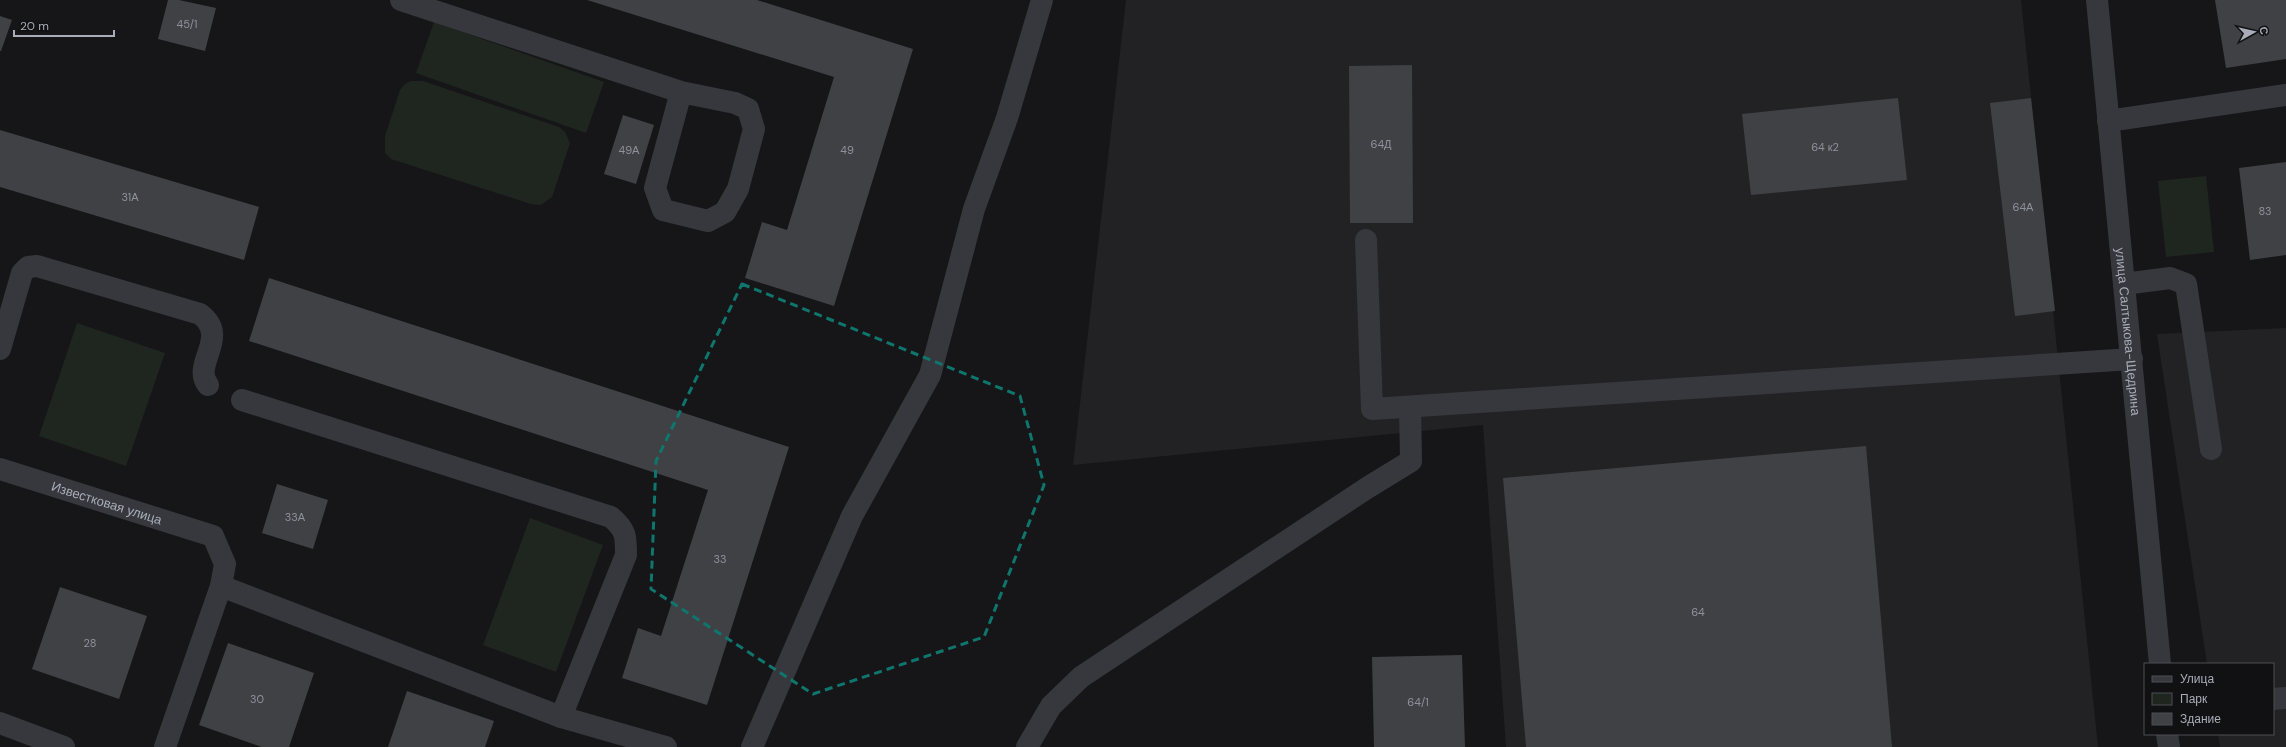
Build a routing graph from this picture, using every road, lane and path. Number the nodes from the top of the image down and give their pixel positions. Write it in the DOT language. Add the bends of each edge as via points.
graph roads {
  1 [pos="401,0"];
  2 [pos="1042,0"];
  3 [pos="2097,0"];
  4 [pos="681,92"];
  5 [pos="2286,95"];
  6 [pos="2108,121"];
  7 [pos="1366,240"];
  8 [pos="2124,284"];
  9 [pos="0,349"];
  10 [pos="2132,359"];
  11 [pos="208,385"];
  12 [pos="242,400"];
  13 [pos="1410,407"];
  14 [pos="2211,449"];
  15 [pos="0,469"];
  16 [pos="221,586"];
  17 [pos="2160,663"];
  18 [pos="2286,698"];
  19 [pos="2274,699"];
  20 [pos="561,717"];
  21 [pos="0,723"];
  22 [pos="2168,735"];
  23 [pos="64,747"];
  24 [pos="165,747"];
  25 [pos="666,747"];
  26 [pos="752,747"];
  27 [pos="1027,747"];
  28 [pos="2169,747"];
  1 -- 4 [label="street"];
  2 -- 26 [label="street" via="1006,118 974,209 930,375 852,516"];
  3 -- 6 [label="street, улица Салтыкова-Щедрина"];
  4 -- 4 [label="street" via="735,103 748,109 754,128 738,189 725,212 708,221 663,210 655,188"];
  5 -- 6 [label="street"];
  6 -- 8 [label="street, улица Салтыкова-Щедрина"];
  7 -- 13 [label="street" via="1372,409"];
  8 -- 10 [label="street, улица Салтыкова-Щедрина"];
  8 -- 14 [label="street" via="2170,278 2186,284"];
  9 -- 11 [label="street" via="22,273 28,267 37,266 200,314 212,326 213,336 204,373"];
  10 -- 13 [label="street"];
  10 -- 17 [label="street, улица Салтыкова-Щедрина"];
  12 -- 20 [label="street" via="611,517 621,526 626,536 626,555"];
  13 -- 27 [label="street" via="1411,462 1367,488 1081,677 1051,706"];
  15 -- 16 [label="street, Известковая улица" via="213,536 225,564"];
  16 -- 20 [label="street"];
  16 -- 24 [label="street"];
  18 -- 19 [label="street"];
  20 -- 25 [label="street"];
  21 -- 23 [label="street"];
  22 -- 28 [label="street"];
}
